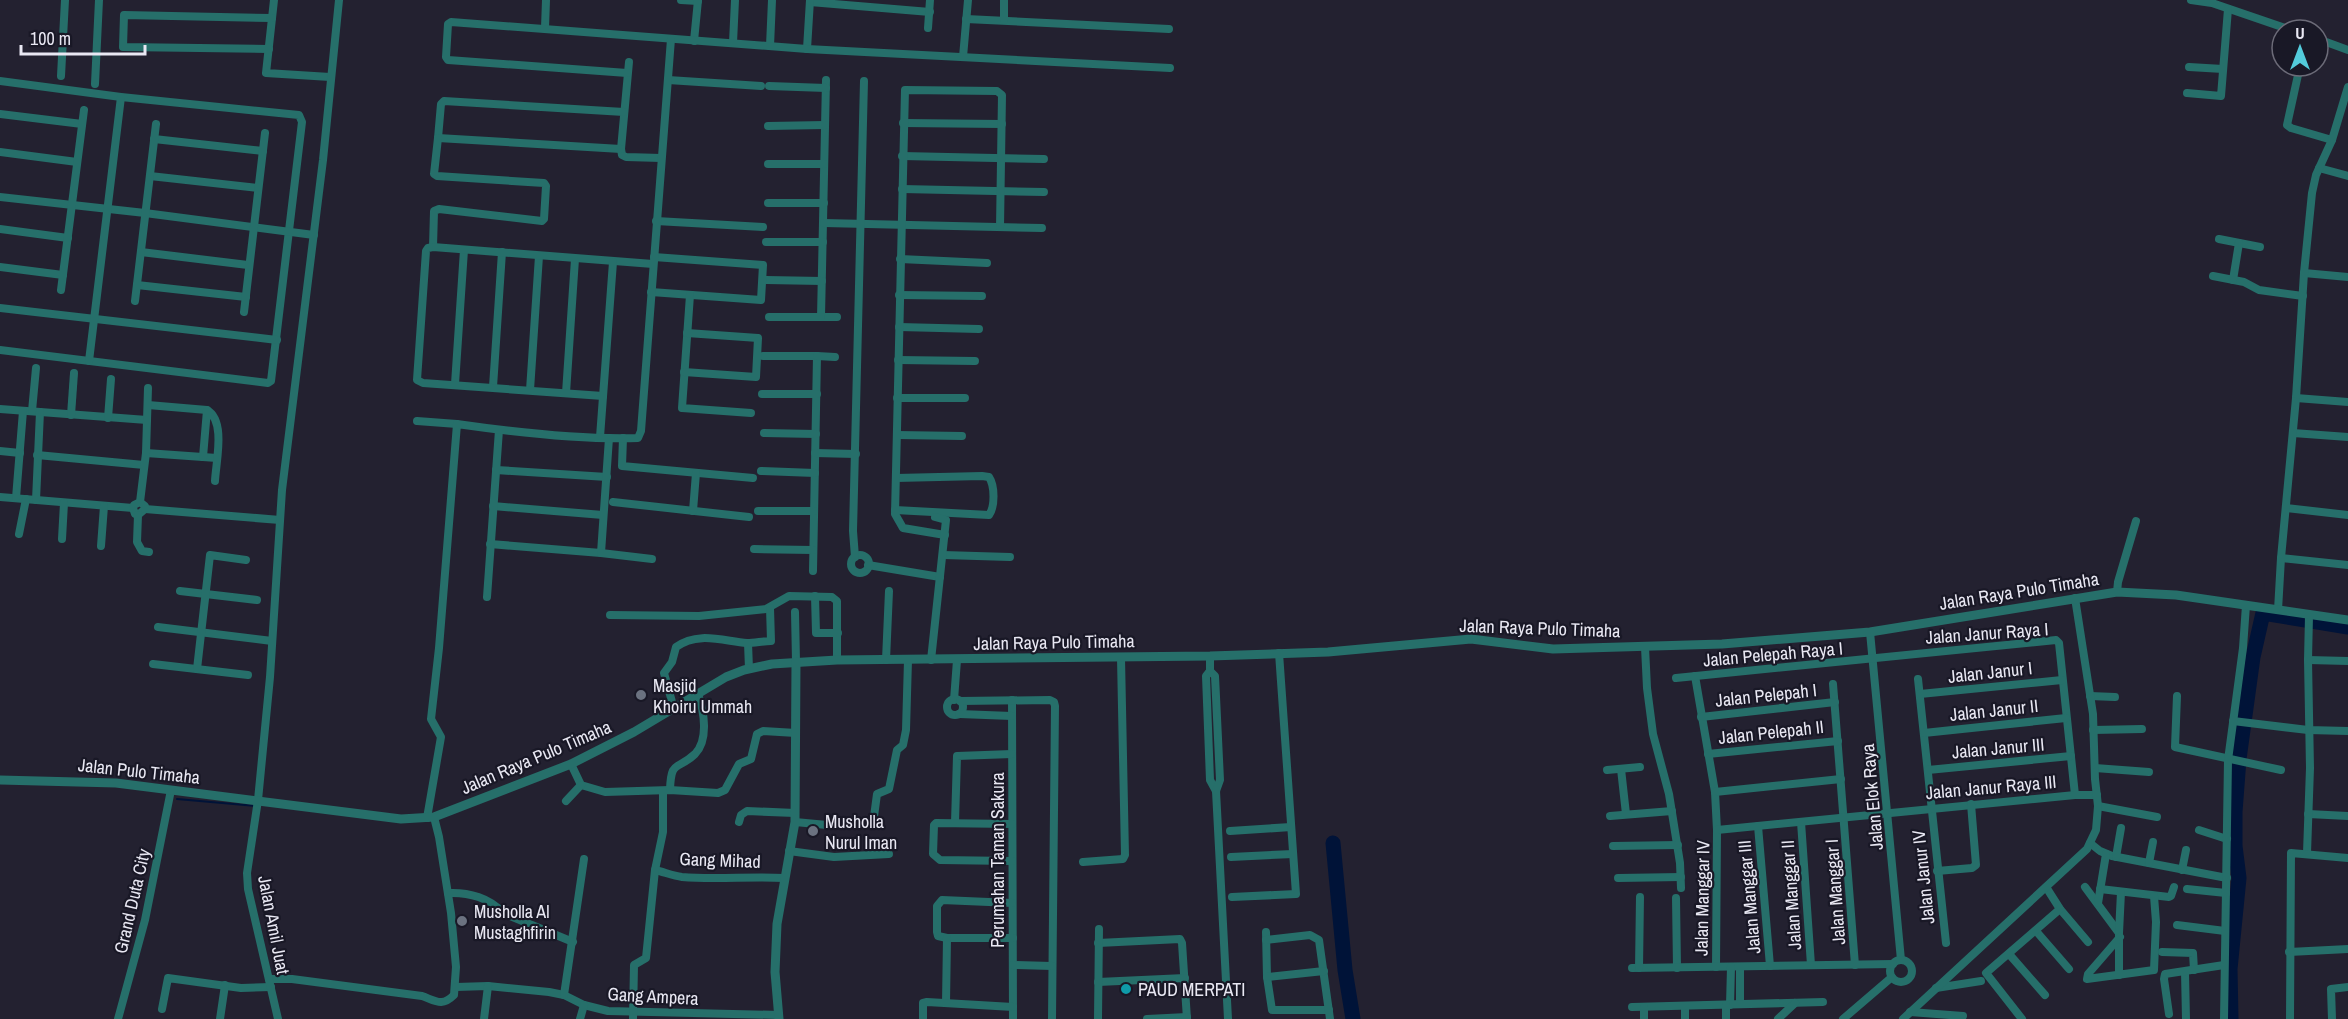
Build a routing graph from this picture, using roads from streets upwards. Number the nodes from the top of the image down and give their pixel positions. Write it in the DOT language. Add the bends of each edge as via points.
graph roads {
  1 [pos="65,0"];
  2 [pos="99,0"];
  3 [pos="274,0"];
  4 [pos="339,0"];
  5 [pos="546,0"];
  6 [pos="681,0"];
  7 [pos="735,0"];
  8 [pos="772,0"];
  9 [pos="930,0"];
  10 [pos="968,0"];
  11 [pos="1004,0"];
  12 [pos="2191,0"];
  13 [pos="698,1"];
  14 [pos="810,1"];
  15 [pos="2212,2"];
  16 [pos="2228,9"];
  17 [pos="930,12"];
  18 [pos="272,18"];
  19 [pos="966,19"];
  20 [pos="1004,20"];
  21 [pos="2270,23"];
  22 [pos="545,28"];
  23 [pos="928,28"];
  24 [pos="1169,29"];
  25 [pos="671,39"];
  26 [pos="694,40"];
  27 [pos="733,43"];
  28 [pos="2330,43"];
  29 [pos="770,46"];
  30 [pos="269,49"];
  31 [pos="807,49"];
  32 [pos="2348,50"];
  33 [pos="963,57"];
  34 [pos="629,62"];
  35 [pos="2189,66"];
  36 [pos="1170,68"];
  37 [pos="2223,69"];
  38 [pos="627,73"];
  39 [pos="61,76"];
  40 [pos="330,77"];
  41 [pos="2297,78"];
  42 [pos="668,80"];
  43 [pos="0,81"];
  44 [pos="864,81"];
  45 [pos="95,84"];
  46 [pos="2348,87"];
  47 [pos="2187,93"];
  48 [pos="121,97"];
  49 [pos="84,110"];
  50 [pos="624,112"];
  51 [pos="0,114"];
  52 [pos="903,123"];
  53 [pos="82,124"];
  54 [pos="156,124"];
  55 [pos="1002,124"];
  56 [pos="825,125"];
  57 [pos="768,126"];
  58 [pos="264,134"];
  59 [pos="438,138"];
  60 [pos="154,139"];
  61 [pos="2332,140"];
  62 [pos="621,149"];
  63 [pos="263,151"];
  64 [pos="0,152"];
  65 [pos="902,156"];
  66 [pos="661,158"];
  67 [pos="1001,158"];
  68 [pos="1044,159"];
  69 [pos="77,162"];
  70 [pos="768,164"];
  71 [pos="824,164"];
  72 [pos="2319,168"];
  73 [pos="150,176"];
  74 [pos="2348,176"];
  75 [pos="258,188"];
  76 [pos="902,189"];
  77 [pos="1000,191"];
  78 [pos="1044,192"];
  79 [pos="0,197"];
  80 [pos="768,203"];
  81 [pos="824,203"];
  82 [pos="70,205"];
  83 [pos="107,209"];
  84 [pos="145,213"];
  85 [pos="656,221"];
  86 [pos="824,223"];
  87 [pos="861,224"];
  88 [pos="901,225"];
  89 [pos="763,227"];
  90 [pos="1000,227"];
  91 [pos="253,228"];
  92 [pos="1042,228"];
  93 [pos="0,229"];
  94 [pos="290,232"];
  95 [pos="314,235"];
  96 [pos="68,238"];
  97 [pos="2219,239"];
  98 [pos="766,242"];
  99 [pos="823,242"];
  100 [pos="2239,243"];
  101 [pos="433,247"];
  102 [pos="2260,247"];
  103 [pos="464,250"];
  104 [pos="141,252"];
  105 [pos="502,252"];
  106 [pos="538,256"];
  107 [pos="575,259"];
  108 [pos="900,259"];
  109 [pos="653,260"];
  110 [pos="614,262"];
  111 [pos="987,262"];
  112 [pos="248,265"];
  113 [pos="0,267"];
  114 [pos="2304,273"];
  115 [pos="63,275"];
  116 [pos="2213,276"];
  117 [pos="2348,277"];
  118 [pos="766,280"];
  119 [pos="2233,280"];
  120 [pos="822,281"];
  121 [pos="137,285"];
  122 [pos="61,290"];
  123 [pos="651,292"];
  124 [pos="690,295"];
  125 [pos="899,295"];
  126 [pos="982,296"];
  127 [pos="2303,296"];
  128 [pos="246,297"];
  129 [pos="135,301"];
  130 [pos="0,308"];
  131 [pos="244,312"];
  132 [pos="769,317"];
  133 [pos="821,317"];
  134 [pos="837,317"];
  135 [pos="95,318"];
  136 [pos="899,327"];
  137 [pos="979,329"];
  138 [pos="687,333"];
  139 [pos="277,340"];
  140 [pos="0,350"];
  141 [pos="763,356"];
  142 [pos="818,356"];
  143 [pos="835,357"];
  144 [pos="898,360"];
  145 [pos="89,361"];
  146 [pos="975,361"];
  147 [pos="36,368"];
  148 [pos="684,372"];
  149 [pos="74,373"];
  150 [pos="111,379"];
  151 [pos="455,384"];
  152 [pos="493,387"];
  153 [pos="148,388"];
  154 [pos="530,390"];
  155 [pos="566,393"];
  156 [pos="762,394"];
  157 [pos="817,394"];
  158 [pos="603,396"];
  159 [pos="897,398"];
  160 [pos="965,398"];
  161 [pos="2296,398"];
  162 [pos="2348,402"];
  163 [pos="148,405"];
  164 [pos="0,409"];
  165 [pos="207,410"];
  166 [pos="22,411"];
  167 [pos="36,412"];
  168 [pos="751,413"];
  169 [pos="71,415"];
  170 [pos="108,418"];
  171 [pos="147,420"];
  172 [pos="417,421"];
  173 [pos="457,424"];
  174 [pos="499,430"];
  175 [pos="764,433"];
  176 [pos="2293,433"];
  177 [pos="816,434"];
  178 [pos="897,435"];
  179 [pos="962,436"];
  180 [pos="600,437"];
  181 [pos="2348,437"];
  182 [pos="609,438"];
  183 [pos="623,438"];
  184 [pos="0,451"];
  185 [pos="20,453"];
  186 [pos="146,453"];
  187 [pos="815,453"];
  188 [pos="856,454"];
  189 [pos="37,455"];
  190 [pos="203,456"];
  191 [pos="217,458"];
  192 [pos="144,465"];
  193 [pos="496,470"];
  194 [pos="761,471"];
  195 [pos="696,473"];
  196 [pos="815,473"];
  197 [pos="607,477"];
  198 [pos="753,478"];
  199 [pos="896,478"];
  200 [pos="215,481"];
  201 [pos="0,497"];
  202 [pos="16,498"];
  203 [pos="26,499"];
  204 [pos="36,500"];
  205 [pos="613,502"];
  206 [pos="64,503"];
  207 [pos="104,506"];
  208 [pos="493,506"];
  209 [pos="2286,508"];
  210 [pos="139,511"];
  211 [pos="693,511"];
  212 [pos="758,511"];
  213 [pos="814,511"];
  214 [pos="895,512"];
  215 [pos="603,515"];
  216 [pos="2348,515"];
  217 [pos="749,517"];
  218 [pos="280,520"];
  219 [pos="2136,521"];
  220 [pos="19,534"];
  221 [pos="945,535"];
  222 [pos="62,539"];
  223 [pos="490,544"];
  224 [pos="101,546"];
  225 [pos="754,549"];
  226 [pos="813,550"];
  227 [pos="149,552"];
  228 [pos="601,553"];
  229 [pos="943,555"];
  230 [pos="855,557"];
  231 [pos="1010,557"];
  232 [pos="2281,558"];
  233 [pos="652,559"];
  234 [pos="246,560"];
  235 [pos="2348,564"];
  236 [pos="868,565"];
  237 [pos="813,571"];
  238 [pos="940,577"];
  239 [pos="180,591"];
  240 [pos="889,591"];
  241 [pos="2117,592"];
  242 [pos="206,594"];
  243 [pos="815,596"];
  244 [pos="487,597"];
  245 [pos="257,600"];
  246 [pos="2076,605"];
  247 [pos="770,608"];
  248 [pos="2245,608"];
  249 [pos="2278,610"];
  250 [pos="795,612"];
  251 [pos="610,615"];
  252 [pos="2348,620"];
  253 [pos="2309,621"];
  254 [pos="158,627"];
  255 [pos="201,633"];
  256 [pos="838,633"];
  257 [pos="1871,635"];
  258 [pos="272,641"];
  259 [pos="748,643"];
  260 [pos="1645,651"];
  261 [pos="1874,658"];
  262 [pos="837,660"];
  263 [pos="886,660"];
  264 [pos="931,660"];
  265 [pos="2308,660"];
  266 [pos="957,661"];
  267 [pos="1122,661"];
  268 [pos="1280,661"];
  269 [pos="2348,661"];
  270 [pos="796,662"];
  271 [pos="153,664"];
  272 [pos="908,664"];
  273 [pos="1210,665"];
  274 [pos="196,669"];
  275 [pos="749,669"];
  276 [pos="248,675"];
  277 [pos="1695,676"];
  278 [pos="1676,678"];
  279 [pos="1918,679"];
  280 [pos="2062,680"];
  281 [pos="1833,684"];
  282 [pos="1920,694"];
  283 [pos="2090,696"];
  284 [pos="2177,696"];
  285 [pos="699,697"];
  286 [pos="2115,697"];
  287 [pos="957,700"];
  288 [pos="1012,700"];
  289 [pos="1835,702"];
  290 [pos="674,709"];
  291 [pos="959,714"];
  292 [pos="1208,714"];
  293 [pos="1217,714"];
  294 [pos="1012,716"];
  295 [pos="1701,717"];
  296 [pos="2066,718"];
  297 [pos="2239,722"];
  298 [pos="2142,729"];
  299 [pos="2093,730"];
  300 [pos="2308,730"];
  301 [pos="2348,731"];
  302 [pos="796,733"];
  303 [pos="1924,733"];
  304 [pos="1838,741"];
  305 [pos="1012,754"];
  306 [pos="1708,754"];
  307 [pos="2071,756"];
  308 [pos="2234,761"];
  309 [pos="572,766"];
  310 [pos="1640,767"];
  311 [pos="2094,768"];
  312 [pos="1621,769"];
  313 [pos="1607,770"];
  314 [pos="1928,770"];
  315 [pos="2281,770"];
  316 [pos="1210,771"];
  317 [pos="1219,771"];
  318 [pos="2149,772"];
  319 [pos="1841,779"];
  320 [pos="0,780"];
  321 [pos="579,782"];
  322 [pos="171,790"];
  323 [pos="667,790"];
  324 [pos="1216,790"];
  325 [pos="1715,792"];
  326 [pos="2074,795"];
  327 [pos="2097,795"];
  328 [pos="258,800"];
  329 [pos="566,801"];
  330 [pos="274,802"];
  331 [pos="1971,804"];
  332 [pos="2098,806"];
  333 [pos="1931,808"];
  334 [pos="1672,811"];
  335 [pos="1888,812"];
  336 [pos="1626,814"];
  337 [pos="2308,814"];
  338 [pos="1610,816"];
  339 [pos="1844,816"];
  340 [pos="2348,816"];
  341 [pos="795,817"];
  342 [pos="2157,818"];
  343 [pos="432,820"];
  344 [pos="739,822"];
  345 [pos="1801,822"];
  346 [pos="955,823"];
  347 [pos="1012,824"];
  348 [pos="1758,826"];
  349 [pos="1291,827"];
  350 [pos="2121,828"];
  351 [pos="1718,830"];
  352 [pos="2199,830"];
  353 [pos="1230,831"];
  354 [pos="2227,839"];
  355 [pos="2153,842"];
  356 [pos="2090,843"];
  357 [pos="1678,845"];
  358 [pos="1612,846"];
  359 [pos="2186,850"];
  360 [pos="789,851"];
  361 [pos="2307,853"];
  362 [pos="889,854"];
  363 [pos="1293,854"];
  364 [pos="2106,854"];
  365 [pos="1231,857"];
  366 [pos="2116,857"];
  367 [pos="2348,858"];
  368 [pos="584,859"];
  369 [pos="1012,861"];
  370 [pos="1083,862"];
  371 [pos="2149,863"];
  372 [pos="655,870"];
  373 [pos="2182,870"];
  374 [pos="1937,871"];
  375 [pos="1681,877"];
  376 [pos="784,878"];
  377 [pos="1618,878"];
  378 [pos="2227,878"];
  379 [pos="2046,887"];
  380 [pos="2085,887"];
  381 [pos="2174,887"];
  382 [pos="1682,888"];
  383 [pos="2100,889"];
  384 [pos="2187,889"];
  385 [pos="2121,892"];
  386 [pos="2226,892"];
  387 [pos="448,893"];
  388 [pos="2154,896"];
  389 [pos="1232,897"];
  390 [pos="1640,897"];
  391 [pos="1676,898"];
  392 [pos="1012,903"];
  393 [pos="2098,903"];
  394 [pos="2060,909"];
  395 [pos="2177,925"];
  396 [pos="1099,929"];
  397 [pos="2036,931"];
  398 [pos="2224,931"];
  399 [pos="2119,935"];
  400 [pos="947,938"];
  401 [pos="1012,938"];
  402 [pos="573,942"];
  403 [pos="2088,942"];
  404 [pos="1098,943"];
  405 [pos="1946,943"];
  406 [pos="2348,950"];
  407 [pos="2162,952"];
  408 [pos="2289,952"];
  409 [pos="2009,954"];
  410 [pos="1897,962"];
  411 [pos="1855,964"];
  412 [pos="1012,965"];
  413 [pos="1811,965"];
  414 [pos="2224,965"];
  415 [pos="1052,966"];
  416 [pos="1770,966"];
  417 [pos="1716,967"];
  418 [pos="1731,967"];
  419 [pos="1740,967"];
  420 [pos="1677,968"];
  421 [pos="2069,969"];
  422 [pos="1324,971"];
  423 [pos="2190,971"];
  424 [pos="2120,975"];
  425 [pos="1267,977"];
  426 [pos="1892,977"];
  427 [pos="1185,978"];
  428 [pos="1981,981"];
  429 [pos="1098,982"];
  430 [pos="270,983"];
  431 [pos="225,985"];
  432 [pos="488,986"];
  433 [pos="456,987"];
  434 [pos="2348,987"];
  435 [pos="1936,988"];
  436 [pos="564,995"];
  437 [pos="2045,995"];
  438 [pos="1823,1002"];
  439 [pos="946,1003"];
  440 [pos="1795,1003"];
  441 [pos="584,1005"];
  442 [pos="1728,1005"];
  443 [pos="1740,1005"];
  444 [pos="1685,1006"];
  445 [pos="1013,1007"];
  446 [pos="1632,1007"];
  447 [pos="1644,1007"];
  448 [pos="162,1009"];
  449 [pos="1910,1012"];
  450 [pos="2169,1014"];
  451 [pos="634,1015"];
  452 [pos="1329,1015"];
  453 [pos="670,1016"];
  454 [pos="1963,1016"];
  455 [pos="704,1017"];
  456 [pos="779,1017"];
  457 [pos="1187,1018"];
  458 [pos="118,1019"];
  459 [pos="220,1019"];
  460 [pos="278,1019"];
  461 [pos="484,1019"];
  462 [pos="580,1019"];
  463 [pos="923,1019"];
  464 [pos="1013,1019"];
  465 [pos="1052,1019"];
  466 [pos="1098,1019"];
  467 [pos="1148,1019"];
  468 [pos="1228,1019"];
  469 [pos="1644,1019"];
  470 [pos="1685,1019"];
  471 [pos="1726,1019"];
  472 [pos="1778,1019"];
  473 [pos="1843,1019"];
  474 [pos="1903,1019"];
  475 [pos="2022,1019"];
  476 [pos="2186,1019"];
  477 [pos="2224,1019"];
  478 [pos="2290,1019"];
  479 [pos="2332,1019"];
  1 -- 39 [label="street"];
  2 -- 45 [label="street"];
  3 -- 18 [label="street"];
  4 -- 40 [label="street, Jalan Amil Juat"];
  5 -- 22 [label="street"];
  6 -- 13 [label="street"];
  7 -- 27 [label="street"];
  8 -- 29 [label="street"];
  9 -- 17 [label="street"];
  10 -- 19 [label="street"];
  11 -- 20 [label="street"];
  12 -- 15 [label="street"];
  13 -- 26 [label="street"];
  14 -- 17 [label="street"];
  14 -- 31 [label="street"];
  15 -- 16 [label="street"];
  16 -- 21 [label="street"];
  16 -- 37 [label="street"];
  17 -- 23 [label="street"];
  18 -- 30 [label="street"];
  18 -- 30 [label="street" via="124,15 123,47"];
  19 -- 20 [label="street"];
  19 -- 33 [label="street"];
  20 -- 24 [label="street"];
  22 -- 25 [label="street"];
  22 -- 38 [label="street" via="449,23 446,59"];
  25 -- 26 [label="street"];
  25 -- 42 [label="street"];
  26 -- 27 [label="street"];
  27 -- 29 [label="street"];
  28 -- 32 [label="street"];
  29 -- 31 [label="street"];
  30 -- 40 [label="street" via="266,73"];
  31 -- 33 [label="street"];
  33 -- 36 [label="street"];
  34 -- 38 [label="street"];
  35 -- 37 [label="street"];
  37 -- 47 [label="street" via="2221,96"];
  38 -- 50 [label="street"];
  40 -- 95 [label="street, Jalan Amil Juat"];
  41 -- 61 [label="street" via="2287,124"];
  42 -- 56 [label="street" via="765,86 826,84"];
  42 -- 66 [label="street"];
  43 -- 48 [label="street"];
  44 -- 87 [label="street"];
  46 -- 61 [label="street"];
  48 -- 83 [label="street"];
  48 -- 94 [label="street" via="299,115 302,123"];
  49 -- 53 [label="street"];
  50 -- 59 [label="street" via="444,101"];
  50 -- 62 [label="street"];
  51 -- 53 [label="street"];
  52 -- 55 [label="street"];
  52 -- 55 [label="street" via="904,91 908,89 997,91 1002,98"];
  52 -- 65 [label="street"];
  53 -- 69 [label="street"];
  54 -- 60 [label="street"];
  55 -- 67 [label="street"];
  56 -- 57 [label="street"];
  56 -- 71 [label="street"];
  58 -- 63 [label="street"];
  59 -- 62 [label="street"];
  59 -- 101 [label="street" via="434,174 437,176 546,186 542,221 434,211"];
  60 -- 63 [label="street"];
  60 -- 73 [label="street"];
  61 -- 72 [label="street"];
  62 -- 66 [label="street" via="626,157"];
  63 -- 75 [label="street"];
  64 -- 69 [label="street"];
  65 -- 67 [label="street"];
  65 -- 76 [label="street"];
  66 -- 85 [label="street"];
  67 -- 68 [label="street"];
  67 -- 77 [label="street"];
  69 -- 82 [label="street"];
  70 -- 71 [label="street"];
  71 -- 81 [label="street"];
  72 -- 74 [label="street"];
  72 -- 114 [label="street" via="2312,193"];
  73 -- 75 [label="street"];
  73 -- 84 [label="street"];
  75 -- 91 [label="street"];
  76 -- 77 [label="street"];
  76 -- 88 [label="street"];
  77 -- 78 [label="street"];
  77 -- 90 [label="street"];
  79 -- 82 [label="street"];
  80 -- 81 [label="street"];
  81 -- 86 [label="street"];
  82 -- 83 [label="street"];
  82 -- 96 [label="street"];
  83 -- 84 [label="street"];
  83 -- 135 [label="street"];
  84 -- 91 [label="street"];
  84 -- 104 [label="street"];
  85 -- 89 [label="street"];
  85 -- 109 [label="street"];
  86 -- 87 [label="street"];
  86 -- 99 [label="street"];
  87 -- 88 [label="street"];
  87 -- 188 [label="street"];
  88 -- 90 [label="street"];
  88 -- 108 [label="street"];
  90 -- 92 [label="street"];
  91 -- 94 [label="street"];
  91 -- 112 [label="street"];
  93 -- 96 [label="street"];
  94 -- 95 [label="street"];
  94 -- 139 [label="street"];
  95 -- 218 [label="street, Jalan Amil Juat"];
  96 -- 115 [label="street"];
  97 -- 100 [label="street"];
  98 -- 99 [label="street"];
  99 -- 120 [label="street"];
  100 -- 102 [label="street"];
  100 -- 119 [label="street"];
  101 -- 103 [label="street"];
  101 -- 151 [label="street" via="426,251 417,380"];
  103 -- 105 [label="street"];
  103 -- 151 [label="street"];
  104 -- 112 [label="street"];
  104 -- 121 [label="street"];
  105 -- 106 [label="street"];
  105 -- 152 [label="street"];
  106 -- 107 [label="street"];
  106 -- 154 [label="street"];
  107 -- 110 [label="street"];
  107 -- 155 [label="street"];
  108 -- 111 [label="street"];
  108 -- 125 [label="street"];
  109 -- 110 [label="street"];
  109 -- 123 [label="street"];
  109 -- 124 [label="street" via="763,265 761,300"];
  110 -- 158 [label="street"];
  112 -- 128 [label="street"];
  113 -- 115 [label="street"];
  114 -- 117 [label="street"];
  114 -- 127 [label="street"];
  115 -- 122 [label="street"];
  116 -- 119 [label="street"];
  118 -- 120 [label="street"];
  119 -- 127 [label="street" via="2259,290"];
  120 -- 133 [label="street"];
  121 -- 128 [label="street"];
  121 -- 129 [label="street"];
  123 -- 124 [label="street"];
  123 -- 183 [label="street" via="641,431 638,438"];
  124 -- 138 [label="street"];
  125 -- 126 [label="street"];
  125 -- 136 [label="street"];
  127 -- 161 [label="street"];
  128 -- 131 [label="street"];
  130 -- 135 [label="street"];
  132 -- 133 [label="street"];
  133 -- 134 [label="street"];
  135 -- 139 [label="street"];
  135 -- 145 [label="street"];
  136 -- 137 [label="street"];
  136 -- 144 [label="street"];
  138 -- 148 [label="street"];
  138 -- 148 [label="street" via="758,338 756,377"];
  139 -- 145 [label="street" via="273,377 267,383"];
  140 -- 145 [label="street"];
  141 -- 142 [label="street"];
  142 -- 143 [label="street"];
  142 -- 157 [label="street"];
  144 -- 146 [label="street"];
  144 -- 159 [label="street"];
  147 -- 167 [label="street"];
  148 -- 168 [label="street" via="682,408"];
  149 -- 169 [label="street"];
  150 -- 170 [label="street"];
  151 -- 152 [label="street"];
  152 -- 154 [label="street"];
  153 -- 163 [label="street"];
  154 -- 155 [label="street"];
  155 -- 158 [label="street"];
  156 -- 157 [label="street"];
  157 -- 177 [label="street"];
  158 -- 180 [label="street"];
  159 -- 160 [label="street"];
  159 -- 178 [label="street"];
  161 -- 162 [label="street"];
  161 -- 176 [label="street"];
  163 -- 165 [label="street"];
  163 -- 171 [label="street"];
  164 -- 166 [label="street"];
  165 -- 190 [label="street"];
  165 -- 191 [label="street" via="219,427"];
  166 -- 167 [label="street"];
  166 -- 185 [label="street"];
  167 -- 169 [label="street"];
  167 -- 189 [label="street"];
  169 -- 170 [label="street"];
  170 -- 171 [label="street"];
  171 -- 186 [label="street"];
  172 -- 173 [label="street"];
  173 -- 174 [label="street"];
  173 -- 343 [label="street" via="431,720 441,737"];
  174 -- 180 [label="street"];
  174 -- 193 [label="street"];
  175 -- 177 [label="street"];
  176 -- 181 [label="street"];
  176 -- 209 [label="street"];
  177 -- 187 [label="street"];
  178 -- 179 [label="street"];
  178 -- 199 [label="street"];
  180 -- 182 [label="street"];
  182 -- 183 [label="street"];
  182 -- 197 [label="street"];
  183 -- 195 [label="street" via="622,466"];
  184 -- 185 [label="street"];
  185 -- 202 [label="street"];
  186 -- 190 [label="street"];
  186 -- 192 [label="street"];
  187 -- 188 [label="street"];
  187 -- 196 [label="street"];
  188 -- 230 [label="street"];
  189 -- 192 [label="street"];
  189 -- 204 [label="street"];
  190 -- 191 [label="street"];
  191 -- 200 [label="street"];
  192 -- 210 [label="street" via="140,502 145,506"];
  193 -- 197 [label="street"];
  193 -- 208 [label="street"];
  194 -- 196 [label="street"];
  195 -- 198 [label="street"];
  195 -- 211 [label="street"];
  196 -- 213 [label="street"];
  197 -- 215 [label="street"];
  199 -- 214 [label="street"];
  199 -- 214 [label="street" via="982,476 993,483 989,515"];
  201 -- 202 [label="street"];
  202 -- 203 [label="street"];
  203 -- 204 [label="street"];
  203 -- 220 [label="street"];
  204 -- 206 [label="street"];
  205 -- 211 [label="street"];
  206 -- 207 [label="street"];
  206 -- 222 [label="street"];
  207 -- 210 [label="street"];
  207 -- 224 [label="street"];
  208 -- 215 [label="street"];
  208 -- 223 [label="street"];
  209 -- 216 [label="street"];
  209 -- 232 [label="street"];
  210 -- 218 [label="street"];
  210 -- 227 [label="street" via="138,547"];
  211 -- 217 [label="street"];
  212 -- 213 [label="street"];
  213 -- 226 [label="street"];
  214 -- 221 [label="street" via="903,528"];
  214 -- 221 [label="street" via="945,518"];
  215 -- 228 [label="street"];
  218 -- 258 [label="street, Jalan Amil Juat"];
  219 -- 241 [label="street"];
  221 -- 229 [label="street"];
  223 -- 228 [label="street"];
  223 -- 244 [label="street"];
  225 -- 226 [label="street"];
  226 -- 237 [label="street"];
  228 -- 233 [label="street"];
  229 -- 231 [label="street"];
  229 -- 238 [label="street"];
  230 -- 236 [label="street" via="864,556"];
  230 -- 236 [label="street" via="851,562 855,571 862,572"];
  232 -- 235 [label="street"];
  232 -- 249 [label="street"];
  234 -- 242 [label="street" via="210,555"];
  236 -- 238 [label="street"];
  238 -- 264 [label="street"];
  239 -- 242 [label="street"];
  240 -- 263 [label="street"];
  241 -- 246 [label="street, Jalan Raya Pulo Timaha"];
  241 -- 248 [label="street, Jalan Raya Pulo Timaha" via="2176,596"];
  242 -- 245 [label="street"];
  242 -- 255 [label="street"];
  243 -- 247 [label="street" via="789,596"];
  243 -- 256 [label="street" via="835,598"];
  243 -- 256 [label="street" via="816,633"];
  246 -- 257 [label="street, Jalan Raya Pulo Timaha"];
  246 -- 283 [label="street"];
  247 -- 251 [label="street" via="699,616"];
  247 -- 259 [label="street" via="771,641"];
  248 -- 249 [label="street, Jalan Raya Pulo Timaha"];
  248 -- 297 [label="street"];
  249 -- 253 [label="street, Jalan Raya Pulo Timaha"];
  250 -- 270 [label="street"];
  252 -- 253 [label="street, Jalan Raya Pulo Timaha"];
  253 -- 265 [label="street"];
  254 -- 255 [label="street"];
  255 -- 258 [label="street"];
  255 -- 274 [label="street"];
  256 -- 262 [label="street"];
  257 -- 260 [label="street, Jalan Raya Pulo Timaha"];
  257 -- 261 [label="street, Jalan Elok Raya"];
  258 -- 328 [label="street, Jalan Amil Juat"];
  259 -- 275 [label="street"];
  259 -- 290 [label="street" via="693,638 676,647 664,673"];
  260 -- 268 [label="street, Jalan Raya Pulo Timaha" via="1553,649 1471,639 1328,652"];
  260 -- 334 [label="street" via="1653,734"];
  261 -- 277 [label="street, Jalan Pelepah Raya I"];
  261 -- 280 [label="street, Jalan Janur Raya I" via="2052,640 2059,643"];
  261 -- 335 [label="street, Jalan Elok Raya"];
  262 -- 263 [label="street, Jalan Raya Pulo Timaha"];
  262 -- 270 [label="street, Jalan Raya Pulo Timaha"];
  263 -- 272 [label="street, Jalan Raya Pulo Timaha"];
  264 -- 266 [label="street, Jalan Raya Pulo Timaha"];
  264 -- 272 [label="street, Jalan Raya Pulo Timaha"];
  265 -- 269 [label="street"];
  265 -- 300 [label="street"];
  266 -- 267 [label="street, Jalan Raya Pulo Timaha"];
  266 -- 287 [label="street"];
  267 -- 273 [label="street, Jalan Raya Pulo Timaha"];
  267 -- 370 [label="street" via="1125,855 1114,861"];
  268 -- 273 [label="street, Jalan Raya Pulo Timaha"];
  268 -- 349 [label="street"];
  270 -- 275 [label="street, Jalan Raya Pulo Timaha"];
  270 -- 302 [label="street"];
  271 -- 274 [label="street"];
  272 -- 341 [label="street" via="903,745 897,750 889,789 877,794 873,824 827,825"];
  273 -- 292 [label="street" via="1206,676"];
  273 -- 293 [label="street" via="1215,676"];
  274 -- 276 [label="street"];
  275 -- 285 [label="street, Jalan Raya Pulo Timaha" via="726,677"];
  277 -- 278 [label="street, Jalan Pelepah Raya I"];
  277 -- 295 [label="street, Jalan Manggar IV"];
  279 -- 282 [label="street, Jalan Janur IV"];
  280 -- 282 [label="street, Jalan Janur I"];
  280 -- 296 [label="street, Jalan Janur Raya I"];
  281 -- 289 [label="street, Jalan Manggar I"];
  282 -- 303 [label="street, Jalan Janur IV"];
  283 -- 286 [label="street"];
  283 -- 299 [label="street"];
  284 -- 308 [label="street" via="2174,747"];
  285 -- 290 [label="street, Jalan Raya Pulo Timaha"];
  285 -- 323 [label="street" via="702,743 694,756 674,767"];
  287 -- 288 [label="street"];
  287 -- 291 [label="street" via="963,706"];
  287 -- 291 [label="street" via="949,703 948,711"];
  288 -- 294 [label="street, Perumahan Taman Sakura"];
  288 -- 415 [label="street" via="1050,700 1055,706"];
  289 -- 295 [label="street, Jalan Pelepah I"];
  289 -- 304 [label="street, Jalan Manggar I"];
  290 -- 309 [label="street, Jalan Raya Pulo Timaha"];
  291 -- 294 [label="street"];
  292 -- 293 [label="street"];
  292 -- 316 [label="street"];
  293 -- 317 [label="street"];
  294 -- 305 [label="street, Perumahan Taman Sakura"];
  295 -- 306 [label="street, Jalan Manggar IV"];
  296 -- 303 [label="street, Jalan Janur II"];
  296 -- 307 [label="street, Jalan Janur Raya I"];
  297 -- 300 [label="street"];
  297 -- 308 [label="street"];
  298 -- 299 [label="street"];
  299 -- 311 [label="street"];
  300 -- 301 [label="street"];
  300 -- 337 [label="street"];
  302 -- 323 [label="street" via="756,734 752,759 739,764 722,792"];
  302 -- 341 [label="street"];
  303 -- 314 [label="street, Jalan Janur IV"];
  304 -- 306 [label="street, Jalan Pelepah II"];
  304 -- 319 [label="street, Jalan Manggar I"];
  305 -- 346 [label="street" via="957,756"];
  305 -- 347 [label="street, Perumahan Taman Sakura"];
  306 -- 325 [label="street, Jalan Manggar IV"];
  307 -- 314 [label="street, Jalan Janur III"];
  307 -- 326 [label="street, Jalan Janur Raya I"];
  308 -- 315 [label="street"];
  308 -- 354 [label="street"];
  309 -- 321 [label="street"];
  309 -- 343 [label="street, Jalan Raya Pulo Timaha"];
  310 -- 312 [label="street"];
  311 -- 318 [label="street"];
  311 -- 327 [label="street"];
  312 -- 313 [label="street"];
  312 -- 336 [label="street"];
  314 -- 333 [label="street, Jalan Janur IV"];
  316 -- 317 [label="street"];
  316 -- 324 [label="street"];
  317 -- 324 [label="street"];
  319 -- 325 [label="street"];
  319 -- 339 [label="street, Jalan Manggar I"];
  320 -- 322 [label="street, Jalan Pulo Timaha" via="68,780"];
  321 -- 323 [label="street" via="605,792"];
  321 -- 329 [label="street"];
  322 -- 328 [label="street, Jalan Pulo Timaha"];
  322 -- 458 [label="street, Grand Duta City" via="145,920"];
  323 -- 372 [label="street"];
  324 -- 468 [label="street"];
  325 -- 351 [label="street, Jalan Manggar IV"];
  326 -- 327 [label="street, Jalan Janur Raya III"];
  326 -- 331 [label="street, Jalan Janur Raya III"];
  327 -- 332 [label="street"];
  328 -- 330 [label="street, Jalan Pulo Timaha"];
  328 -- 430 [label="street, Jalan Amil Juat" via="248,889"];
  330 -- 343 [label="street, Jalan Raya Pulo Timaha"];
  331 -- 333 [label="street, Jalan Janur Raya III"];
  331 -- 374 [label="street" via="1976,865"];
  332 -- 342 [label="street"];
  332 -- 356 [label="street" via="2096,830"];
  333 -- 335 [label="street, Jalan Janur Raya III"];
  333 -- 374 [label="street, Jalan Janur IV"];
  334 -- 336 [label="street"];
  334 -- 357 [label="street"];
  335 -- 339 [label="street, Jalan Janur Raya III"];
  335 -- 410 [label="street, Jalan Elok Raya"];
  336 -- 338 [label="street"];
  337 -- 340 [label="street"];
  337 -- 361 [label="street"];
  339 -- 345 [label="street, Jalan Janur Raya III"];
  339 -- 411 [label="street, Jalan Manggar I"];
  341 -- 344 [label="street" via="747,811"];
  341 -- 360 [label="street"];
  343 -- 387 [label="street" via="439,837"];
  345 -- 348 [label="street, Jalan Janur Raya III"];
  345 -- 413 [label="street, Jalan Manggar II"];
  346 -- 347 [label="street"];
  346 -- 369 [label="street" via="933,825 933,854 937,859"];
  347 -- 369 [label="street, Perumahan Taman Sakura"];
  348 -- 351 [label="street, Jalan Janur Raya III"];
  348 -- 416 [label="street, Jalan Manggar III"];
  349 -- 353 [label="street"];
  349 -- 363 [label="street"];
  350 -- 366 [label="street"];
  351 -- 417 [label="street, Jalan Manggar IV"];
  352 -- 354 [label="street"];
  354 -- 378 [label="street"];
  355 -- 371 [label="street"];
  356 -- 364 [label="street"];
  356 -- 379 [label="street"];
  357 -- 358 [label="street"];
  357 -- 375 [label="street"];
  359 -- 373 [label="street"];
  360 -- 362 [label="street" via="843,857"];
  360 -- 376 [label="street"];
  361 -- 367 [label="street"];
  361 -- 408 [label="street" via="2290,855"];
  363 -- 365 [label="street"];
  363 -- 389 [label="street" via="1296,894"];
  364 -- 366 [label="street"];
  364 -- 383 [label="street"];
  366 -- 371 [label="street"];
  368 -- 402 [label="street"];
  369 -- 392 [label="street, Perumahan Taman Sakura"];
  371 -- 373 [label="street"];
  372 -- 376 [label="street, Gang Mihad" via="719,879"];
  372 -- 451 [label="street" via="646,958 634,965"];
  373 -- 378 [label="street"];
  374 -- 405 [label="street, Jalan Janur IV"];
  375 -- 377 [label="street"];
  375 -- 382 [label="street"];
  376 -- 456 [label="street" via="775,972"];
  378 -- 386 [label="street"];
  379 -- 394 [label="street"];
  379 -- 435 [label="street"];
  380 -- 393 [label="street"];
  381 -- 388 [label="street" via="2171,896"];
  383 -- 385 [label="street"];
  383 -- 393 [label="street"];
  384 -- 386 [label="street"];
  385 -- 388 [label="street"];
  385 -- 399 [label="street"];
  386 -- 398 [label="street"];
  387 -- 402 [label="street" via="472,895 498,906 503,913"];
  387 -- 433 [label="street"];
  388 -- 424 [label="street" via="2154,969"];
  390 -- 420 [label="street" via="1636,968"];
  391 -- 420 [label="street"];
  392 -- 400 [label="street" via="938,902 937,933"];
  392 -- 401 [label="street, Perumahan Taman Sakura"];
  393 -- 399 [label="street"];
  394 -- 397 [label="street"];
  394 -- 403 [label="street"];
  395 -- 398 [label="street"];
  396 -- 404 [label="street"];
  397 -- 409 [label="street"];
  397 -- 421 [label="street"];
  398 -- 414 [label="street"];
  399 -- 424 [label="street"];
  399 -- 424 [label="street" via="2086,977"];
  400 -- 401 [label="street"];
  400 -- 439 [label="street"];
  401 -- 412 [label="street, Perumahan Taman Sakura"];
  402 -- 436 [label="street"];
  404 -- 427 [label="street" via="1180,939"];
  404 -- 429 [label="street"];
  406 -- 408 [label="street"];
  407 -- 423 [label="street" via="2193,953"];
  408 -- 478 [label="street"];
  409 -- 437 [label="street"];
  409 -- 475 [label="street" via="1986,973"];
  410 -- 411 [label="street"];
  410 -- 426 [label="street" via="1891,968"];
  410 -- 426 [label="street" via="1910,965 1912,973 1903,982"];
  411 -- 413 [label="street"];
  412 -- 415 [label="street"];
  412 -- 445 [label="street, Perumahan Taman Sakura"];
  413 -- 416 [label="street"];
  414 -- 423 [label="street"];
  414 -- 477 [label="street"];
  415 -- 465 [label="street"];
  416 -- 419 [label="street"];
  417 -- 418 [label="street"];
  417 -- 420 [label="street"];
  418 -- 419 [label="street"];
  418 -- 442 [label="street"];
  419 -- 443 [label="street"];
  422 -- 425 [label="street"];
  422 -- 425 [label="street" via="1315,936 1266,936"];
  422 -- 452 [label="street"];
  423 -- 450 [label="street" via="2164,975"];
  423 -- 476 [label="street"];
  425 -- 452 [label="street" via="1272,1010"];
  426 -- 473 [label="street"];
  427 -- 429 [label="street"];
  427 -- 457 [label="street"];
  428 -- 435 [label="street"];
  429 -- 466 [label="street"];
  430 -- 431 [label="street"];
  430 -- 433 [label="street" via="292,979 422,996 441,1003 454,995"];
  430 -- 460 [label="street, Jalan Amil Juat"];
  431 -- 448 [label="street" via="168,978"];
  431 -- 459 [label="street"];
  432 -- 433 [label="street, Gang Ampera"];
  432 -- 436 [label="street, Gang Ampera"];
  432 -- 461 [label="street"];
  434 -- 479 [label="street" via="2331,989"];
  435 -- 449 [label="street"];
  436 -- 441 [label="street, Gang Ampera"];
  438 -- 440 [label="street"];
  439 -- 445 [label="street"];
  439 -- 463 [label="street" via="923,1003"];
  440 -- 443 [label="street"];
  440 -- 472 [label="street"];
  441 -- 451 [label="street, Gang Ampera"];
  441 -- 462 [label="street"];
  442 -- 443 [label="street"];
  442 -- 444 [label="street"];
  442 -- 471 [label="street"];
  444 -- 447 [label="street"];
  444 -- 470 [label="street"];
  445 -- 464 [label="street, Perumahan Taman Sakura"];
  446 -- 447 [label="street"];
  447 -- 469 [label="street"];
  449 -- 454 [label="street"];
  449 -- 474 [label="street"];
  451 -- 453 [label="street, Gang Ampera"];
  453 -- 455 [label="street, Gang Ampera"];
  455 -- 456 [label="street, Gang Ampera"];
  457 -- 467 [label="street"];
}
